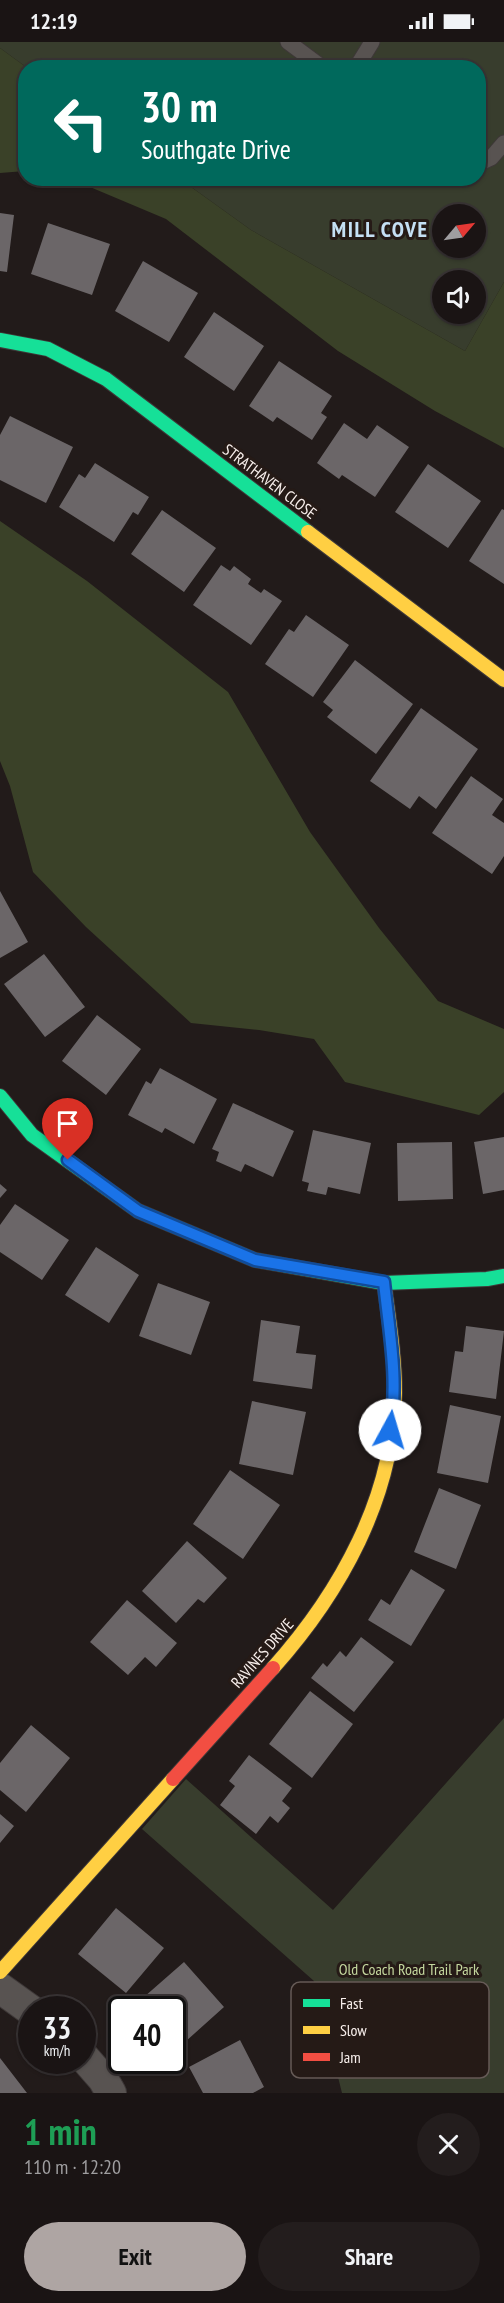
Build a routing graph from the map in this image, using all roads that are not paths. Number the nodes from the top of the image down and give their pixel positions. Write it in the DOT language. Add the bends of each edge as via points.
graph roads {
  1 [pos="288,42"];
  2 [pos="367,44"];
  3 [pos="312,60"];
  4 [pos="360,60"];
  5 [pos="504,143"];
  6 [pos="486,160"];
  7 [pos="0,340"];
  8 [pos="504,681"];
  9 [pos="0,1096"];
  10 [pos="504,1276"];
  11 [pos="384,1282"];
  12 [pos="0,1972"];
  13 [pos="0,1988"];
  14 [pos="18,2001"];
  15 [pos="96,2073"];
  16 [pos="111,2093"];
  1 -- 3 [label="lane"];
  2 -- 4 [label="lane"];
  5 -- 6 [label="lane"];
  7 -- 8 [label="street, STRATHAVEN CLOSE" via="48,349 106,379"];
  9 -- 11 [label="street" via="32,1135 138,1211 255,1260"];
  10 -- 11 [label="street"];
  11 -- 12 [label="street, RAVINES DRIVE" via="394,1410 383,1470 366,1526 338,1582 296,1642"];
  13 -- 14 [label="street"];
  15 -- 16 [label="street"];
}
